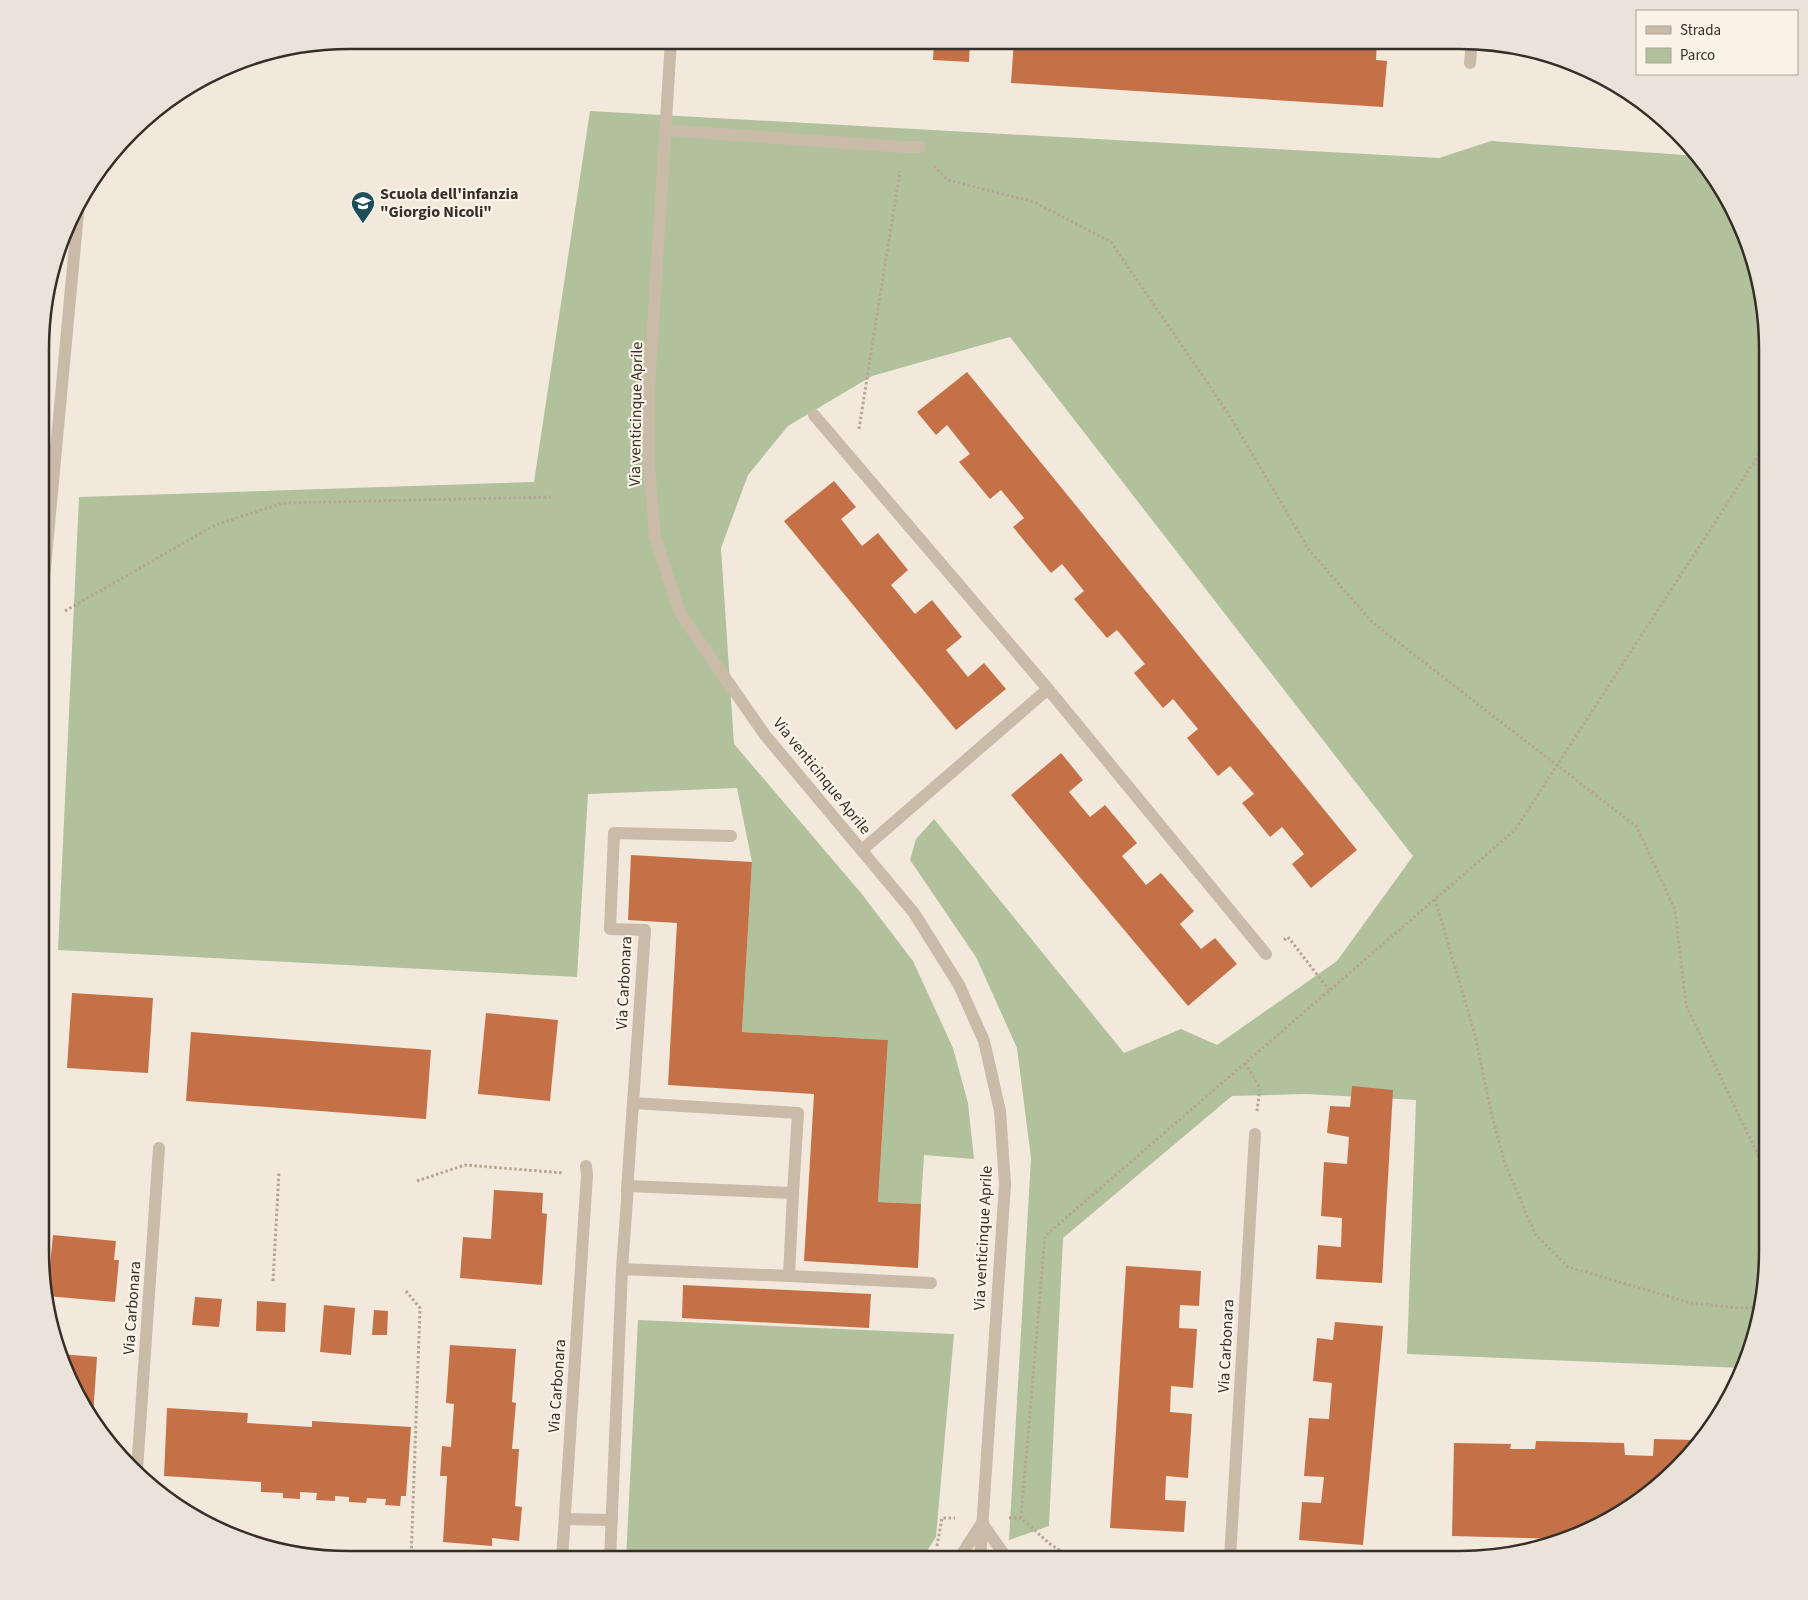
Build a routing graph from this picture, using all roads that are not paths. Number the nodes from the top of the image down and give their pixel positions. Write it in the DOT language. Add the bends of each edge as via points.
graph roads {
  1 [pos="670,49"];
  2 [pos="1471,49"];
  3 [pos="1470,62"];
  4 [pos="665,130"];
  5 [pos="912,147"];
  6 [pos="77,223"];
  7 [pos="814,415"];
  8 [pos="49,525"];
  9 [pos="1048,690"];
  10 [pos="731,836"];
  11 [pos="862,850"];
  12 [pos="1266,954"];
  13 [pos="632,1103"];
  14 [pos="1255,1134"];
  15 [pos="159,1148"];
  16 [pos="587,1171"];
  17 [pos="627,1191"];
  18 [pos="793,1193"];
  19 [pos="622,1269"];
  20 [pos="789,1276"];
  21 [pos="931,1283"];
  22 [pos="137,1463"];
  23 [pos="565,1519"];
  24 [pos="612,1520"];
  25 [pos="982,1523"];
  26 [pos="563,1551"];
  27 [pos="610,1551"];
  28 [pos="964,1551"];
  29 [pos="980,1551"];
  30 [pos="1002,1551"];
  31 [pos="1231,1551"];
  1 -- 4 [label="street, Via venticinque Aprile"];
  2 -- 3 [label="street"];
  4 -- 5 [label="street"];
  4 -- 11 [label="street, Via venticinque Aprile" via="650,390 649,463 655,537 680,612 765,734"];
  6 -- 8 [label="street"];
  7 -- 9 [label="street"];
  9 -- 11 [label="street"];
  9 -- 12 [label="street"];
  10 -- 13 [label="street, Via Carbonara" via="614,833 610,929 644,930"];
  11 -- 25 [label="street, Via venticinque Aprile" via="914,913 959,985 984,1041 1000,1111 1005,1184"];
  13 -- 17 [label="street, Via Carbonara"];
  13 -- 18 [label="street" via="798,1113"];
  14 -- 31 [label="street, Via Carbonara"];
  15 -- 22 [label="street, Via Carbonara"];
  16 -- 23 [label="street, Via Carbonara"];
  17 -- 18 [label="street" via="628,1186"];
  17 -- 19 [label="street, Via Carbonara"];
  18 -- 20 [label="street"];
  19 -- 20 [label="street"];
  19 -- 24 [label="street, Via Carbonara"];
  20 -- 21 [label="street"];
  23 -- 24 [label="street"];
  23 -- 26 [label="street, Via Carbonara"];
  24 -- 27 [label="street, Via Carbonara"];
  25 -- 28 [label="street, Via venticinque Aprile"];
  25 -- 29 [label="street, Via venticinque Aprile"];
  25 -- 30 [label="street"];
}
